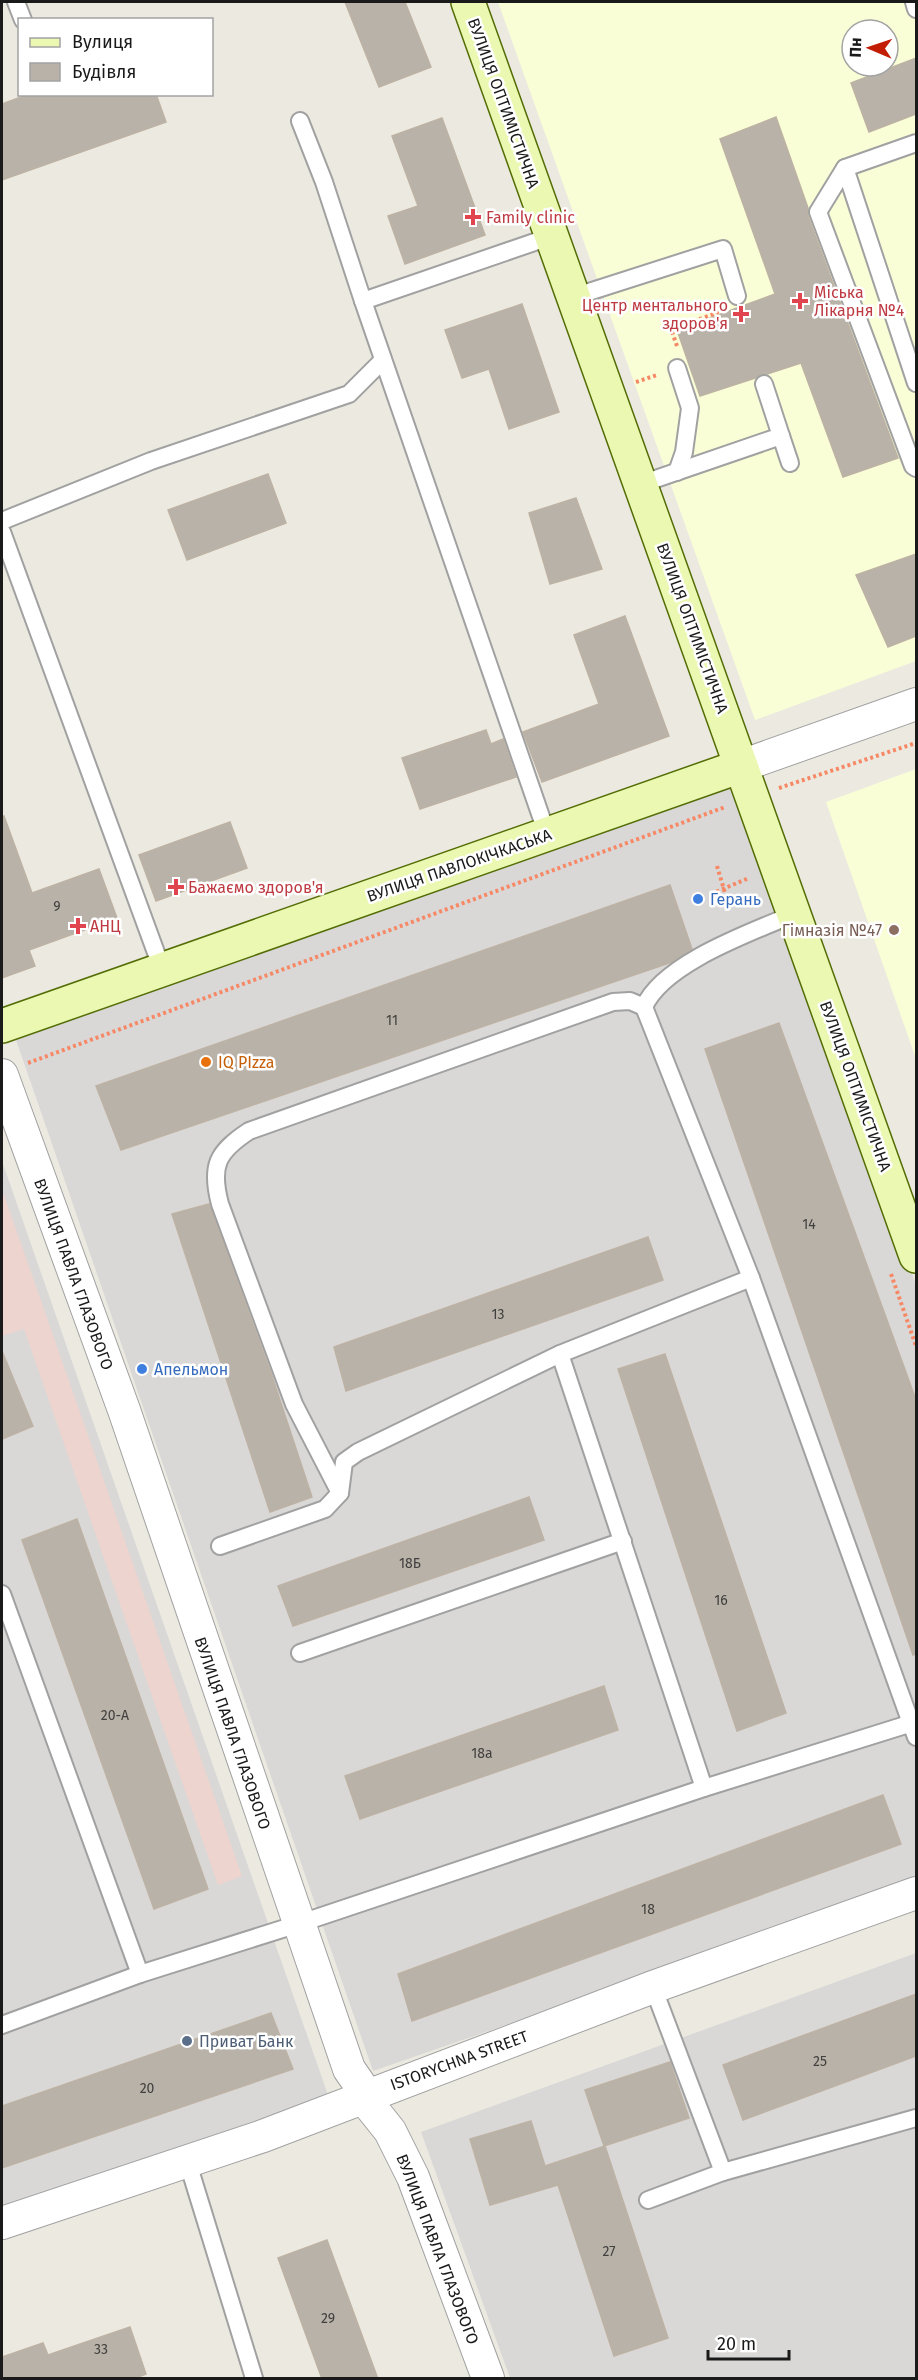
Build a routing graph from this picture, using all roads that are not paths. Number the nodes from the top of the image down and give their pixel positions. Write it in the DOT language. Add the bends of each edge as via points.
graph roads {
  1 [pos="16,2"];
  2 [pos="468,2"];
  3 [pos="914,2"];
  4 [pos="916,9"];
  5 [pos="22,18"];
  6 [pos="300,121"];
  7 [pos="916,144"];
  8 [pos="845,168"];
  9 [pos="552,236"];
  10 [pos="737,296"];
  11 [pos="573,297"];
  12 [pos="363,301"];
  13 [pos="383,360"];
  14 [pos="677,368"];
  15 [pos="916,383"];
  16 [pos="764,384"];
  17 [pos="781,436"];
  18 [pos="790,463"];
  19 [pos="916,468"];
  20 [pos="677,472"];
  21 [pos="640,484"];
  22 [pos="2,521"];
  23 [pos="2,532"];
  24 [pos="916,704"];
  25 [pos="741,766"];
  26 [pos="546,834"];
  27 [pos="794,914"];
  28 [pos="162,969"];
  29 [pos="644,1007"];
  30 [pos="2,1026"];
  31 [pos="11,1070"];
  32 [pos="916,1256"];
  33 [pos="752,1278"];
  34 [pos="560,1354"];
  35 [pos="340,1493"];
  36 [pos="623,1541"];
  37 [pos="220,1546"];
  38 [pos="2,1594"];
  39 [pos="300,1653"];
  40 [pos="914,1730"];
  41 [pos="704,1788"];
  42 [pos="916,1893"];
  43 [pos="298,1924"];
  44 [pos="140,1974"];
  45 [pos="653,1988"];
  46 [pos="2,2025"];
  47 [pos="362,2096"];
  48 [pos="916,2118"];
  49 [pos="187,2160"];
  50 [pos="723,2172"];
  51 [pos="648,2200"];
  52 [pos="2,2223"];
  53 [pos="254,2379"];
  54 [pos="489,2379"];
  1 -- 5 [label="lane"];
  2 -- 9 [label="street, ВУЛИЦЯ ОПТИМІСТИЧНА"];
  3 -- 4 [label="lane"];
  6 -- 12 [label="lane"];
  7 -- 8 [label="lane"];
  8 -- 15 [label="lane"];
  8 -- 19 [label="lane" via="818,212 851,307"];
  9 -- 11 [label="street, ВУЛИЦЯ ОПТИМІСТИЧНА"];
  9 -- 12 [label="lane"];
  10 -- 11 [label="lane" via="723,249"];
  11 -- 21 [label="street, ВУЛИЦЯ ОПТИМІСТИЧНА"];
  12 -- 13 [label="lane"];
  13 -- 22 [label="lane" via="349,394 151,461"];
  13 -- 26 [label="lane"];
  14 -- 20 [label="lane" via="690,408"];
  16 -- 17 [label="lane"];
  17 -- 18 [label="lane"];
  17 -- 20 [label="lane"];
  20 -- 21 [label="lane"];
  21 -- 25 [label="street, ВУЛИЦЯ ОПТИМІСТИЧНА"];
  23 -- 28 [label="lane"];
  24 -- 25 [label="street, ВУЛИЦЯ ПАВЛОКІЧКАСЬКА"];
  25 -- 26 [label="street, ВУЛИЦЯ ПАВЛОКІЧКАСЬКА"];
  25 -- 27 [label="street, ВУЛИЦЯ ОПТИМІСТИЧНА"];
  26 -- 28 [label="street, ВУЛИЦЯ ПАВЛОКІЧКАСЬКА"];
  27 -- 29 [label="lane" via="687,964"];
  27 -- 32 [label="street, ВУЛИЦЯ ОПТИМІСТИЧНА"];
  28 -- 30 [label="street, ВУЛИЦЯ ПАВЛОКІЧКАСЬКА"];
  29 -- 33 [label="lane"];
  29 -- 35 [label="lane" via="630,1001 613,1002 249,1131 227,1146 217,1162 214,1182 220,1204 294,1404"];
  31 -- 43 [label="street, ВУЛИЦЯ ПАВЛА ГЛАЗОВОГО"];
  33 -- 34 [label="lane"];
  33 -- 40 [label="lane"];
  34 -- 35 [label="lane" via="358,1452 344,1462"];
  34 -- 36 [label="lane"];
  35 -- 37 [label="lane" via="325,1509"];
  36 -- 39 [label="lane"];
  36 -- 41 [label="lane"];
  38 -- 44 [label="lane"];
  40 -- 41 [label="lane"];
  41 -- 43 [label="lane"];
  42 -- 45 [label="street, ISTORYCHNA STREET"];
  43 -- 44 [label="lane"];
  43 -- 47 [label="street, ВУЛИЦЯ ПАВЛА ГЛАЗОВОГО"];
  44 -- 46 [label="lane"];
  45 -- 47 [label="street, ISTORYCHNA STREET"];
  45 -- 50 [label="lane"];
  47 -- 49 [label="street, ISTORYCHNA STREET" via="263,2136"];
  47 -- 54 [label="street, ВУЛИЦЯ ПАВЛА ГЛАЗОВОГО" via="390,2131 413,2177"];
  48 -- 50 [label="lane"];
  49 -- 52 [label="street, ISTORYCHNA STREET"];
  49 -- 53 [label="lane"];
  50 -- 51 [label="lane"];
}
